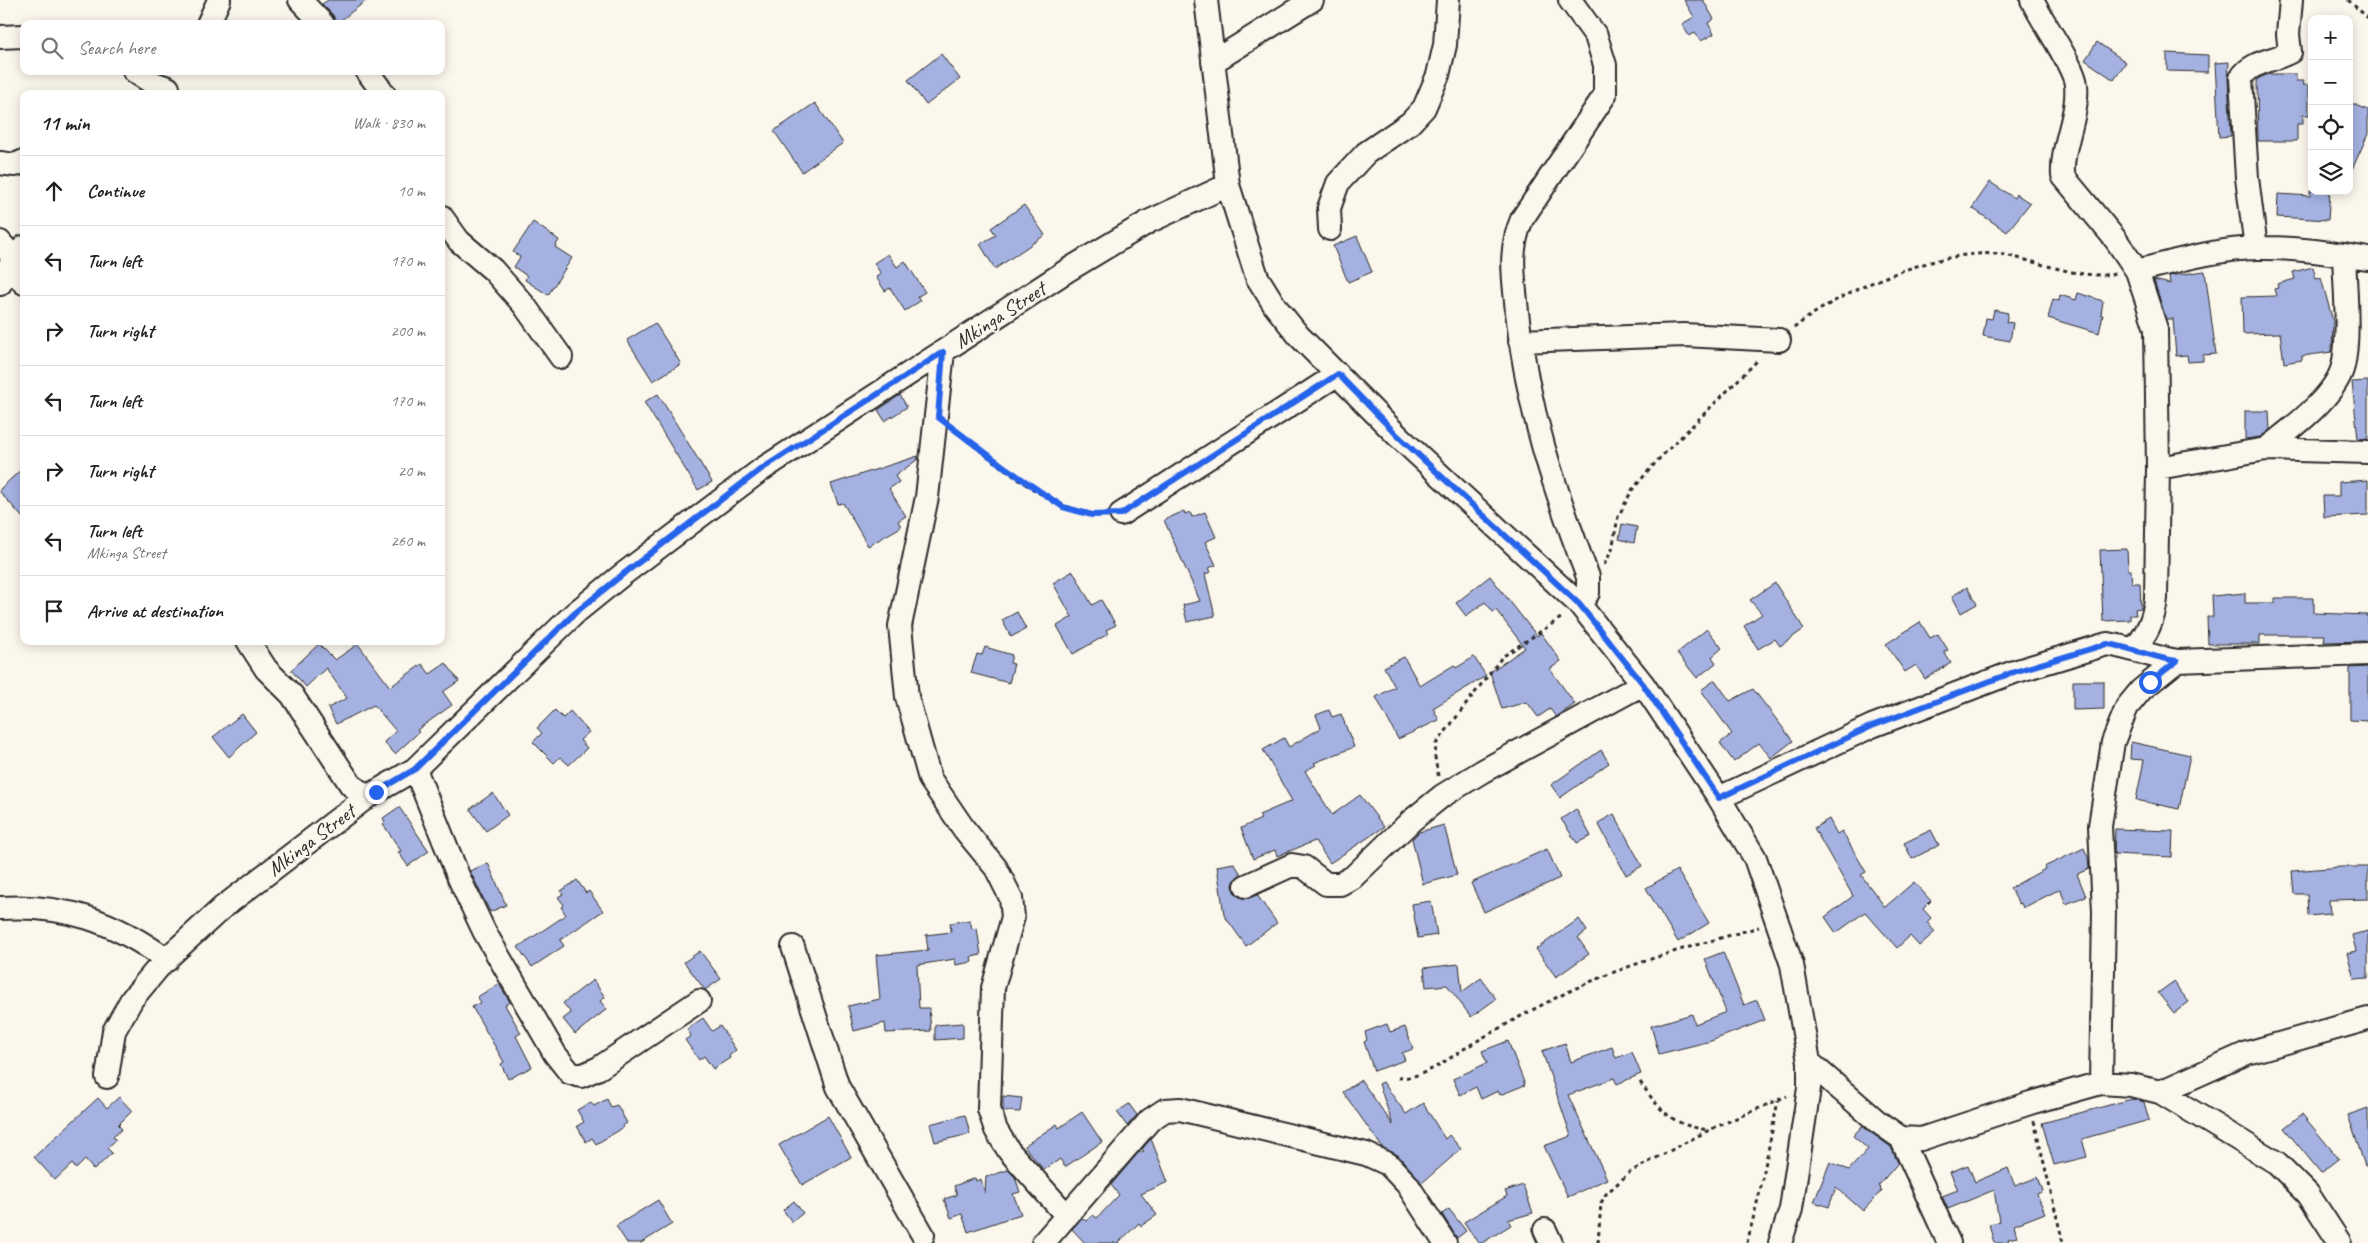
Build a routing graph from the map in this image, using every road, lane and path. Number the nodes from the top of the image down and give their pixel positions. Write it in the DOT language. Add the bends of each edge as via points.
graph roads {
  1 [pos="220,0"];
  2 [pos="300,0"];
  3 [pos="1206,0"];
  4 [pos="1312,0"];
  5 [pos="1448,0"];
  6 [pos="1570,0"];
  7 [pos="2032,0"];
  8 [pos="2291,0"];
  9 [pos="2348,0"];
  10 [pos="2368,18"];
  11 [pos="210,20"];
  12 [pos="319,20"];
  13 [pos="20,36"];
  14 [pos="0,37"];
  15 [pos="1212,62"];
  16 [pos="370,75"];
  17 [pos="381,90"];
  18 [pos="0,163"];
  19 [pos="20,163"];
  20 [pos="1228,185"];
  21 [pos="445,222"];
  22 [pos="1330,229"];
  23 [pos="0,242"];
  24 [pos="2256,248"];
  25 [pos="2344,255"];
  26 [pos="2368,259"];
  27 [pos="12,264"];
  28 [pos="2137,271"];
  29 [pos="20,277"];
  30 [pos="1520,340"];
  31 [pos="1779,340"];
  32 [pos="943,352"];
  33 [pos="561,358"];
  34 [pos="1338,374"];
  35 [pos="938,417"];
  36 [pos="2266,449"];
  37 [pos="2368,452"];
  38 [pos="2158,468"];
  39 [pos="1121,514"];
  40 [pos="1585,596"];
  41 [pos="251,645"];
  42 [pos="2134,650"];
  43 [pos="2368,654"];
  44 [pos="2177,661"];
  45 [pos="1643,684"];
  46 [pos="415,769"];
  47 [pos="1442,796"];
  48 [pos="367,798"];
  49 [pos="1719,798"];
  50 [pos="1246,886"];
  51 [pos="0,908"];
  52 [pos="1777,922"];
  53 [pos="793,947"];
  54 [pos="167,960"];
  55 [pos="699,1001"];
  56 [pos="2368,1019"];
  57 [pos="1809,1062"];
  58 [pos="107,1077"];
  59 [pos="1398,1078"];
  60 [pos="1640,1082"];
  61 [pos="2100,1083"];
  62 [pos="1809,1088"];
  63 [pos="2160,1092"];
  64 [pos="1778,1100"];
  65 [pos="2030,1103"];
  66 [pos="1709,1130"];
  67 [pos="1901,1138"];
  68 [pos="1067,1216"];
  69 [pos="922,1240"];
  70 [pos="1043,1243"];
  71 [pos="1445,1243"];
  72 [pos="1598,1243"];
  73 [pos="1747,1243"];
  74 [pos="1780,1243"];
  75 [pos="1949,1243"];
  76 [pos="2063,1243"];
  77 [pos="2340,1243"];
  1 -- 11 [label="street"];
  2 -- 12 [label="street"];
  3 -- 15 [label="street"];
  4 -- 15 [label="street"];
  5 -- 22 [label="street" via="1445,45 1438,75 1424,108 1410,123 1366,153 1338,183 1329,208"];
  6 -- 30 [label="street" via="1596,36 1605,65 1604,95 1522,219 1515,236 1512,259"];
  7 -- 28 [label="street" via="2076,83 2076,103 2062,163 2063,176"];
  8 -- 24 [label="street" via="2290,52 2252,66 2241,78 2247,178"];
  9 -- 10 [label="path"];
  13 -- 14 [label="street"];
  15 -- 20 [label="street"];
  16 -- 17 [label="street"];
  18 -- 19 [label="street"];
  20 -- 32 [label="street, Mkinga Street" via="1140,227"];
  20 -- 34 [label="street" via="1257,277 1299,336"];
  21 -- 33 [label="street" via="458,241 493,270 524,304"];
  23 -- 27 [label="street"];
  24 -- 25 [label="street"];
  24 -- 28 [label="street" via="2200,255"];
  25 -- 26 [label="street"];
  25 -- 36 [label="street" via="2346,336 2343,366 2335,384 2297,424"];
  27 -- 29 [label="street"];
  28 -- 31 [label="path" via="2103,276 2081,275 2004,255 1982,252 1955,257 1884,277 1829,304"];
  28 -- 38 [label="street" via="2156,329"];
  30 -- 31 [label="street" via="1684,335"];
  30 -- 40 [label="street" via="1532,409"];
  31 -- 40 [label="path" via="1632,490 1618,517 1610,555"];
  32 -- 35 [label="street"];
  32 -- 46 [label="street, Mkinga Street" via="760,470 622,575 575,613"];
  34 -- 39 [label="street"];
  34 -- 40 [label="street" via="1398,436"];
  35 -- 39 [label="path" via="1063,507 1092,515"];
  35 -- 68 [label="street" via="927,497 900,626 907,697 930,778 964,830 996,868 1011,898 1013,917 994,988 989,1109 996,1130 1009,1151"];
  36 -- 37 [label="street"];
  36 -- 38 [label="street"];
  38 -- 42 [label="street" via="2154,617"];
  40 -- 45 [label="street"];
  40 -- 47 [label="path" via="1502,657 1436,744"];
  41 -- 48 [label="street" via="266,669 292,695 351,785"];
  42 -- 44 [label="street"];
  42 -- 49 [label="street" via="2107,644 2014,672 1872,726"];
  43 -- 44 [label="street"];
  44 -- 61 [label="street" via="2141,690 2127,706 2113,742 2100,826 2104,912"];
  45 -- 47 [label="street"];
  45 -- 49 [label="street"];
  46 -- 48 [label="street, Mkinga Street"];
  46 -- 55 [label="street" via="484,931 555,1054 570,1073 581,1076 600,1068"];
  47 -- 50 [label="street" via="1353,877 1340,884 1326,884 1304,867 1292,865"];
  48 -- 54 [label="street, Mkinga Street" via="222,908"];
  49 -- 52 [label="street" via="1755,858"];
  51 -- 54 [label="street" via="34,906 92,919 122,930"];
  52 -- 57 [label="street" via="1792,965"];
  52 -- 59 [label="path" via="1612,973 1524,1016 1425,1073"];
  53 -- 69 [label="street" via="838,1087"];
  54 -- 58 [label="street, Mkinga Street" via="132,999 114,1031"];
  56 -- 63 [label="street" via="2247,1053"];
  57 -- 62 [label="street"];
  57 -- 67 [label="street"];
  60 -- 66 [label="path" via="1664,1114 1698,1129"];
  61 -- 63 [label="street" via="2131,1085"];
  61 -- 65 [label="street"];
  62 -- 64 [label="path"];
  62 -- 74 [label="street" via="1791,1209"];
  63 -- 77 [label="street" via="2277,1163 2308,1194"];
  64 -- 66 [label="path"];
  64 -- 73 [label="path"];
  65 -- 67 [label="street" via="1921,1139"];
  65 -- 76 [label="path"];
  66 -- 72 [label="path" via="1630,1172 1616,1183 1601,1203"];
  67 -- 75 [label="street"];
  68 -- 70 [label="street"];
  68 -- 71 [label="street" via="1150,1120 1165,1110 1180,1109 1366,1154 1388,1164 1406,1184"];
}
